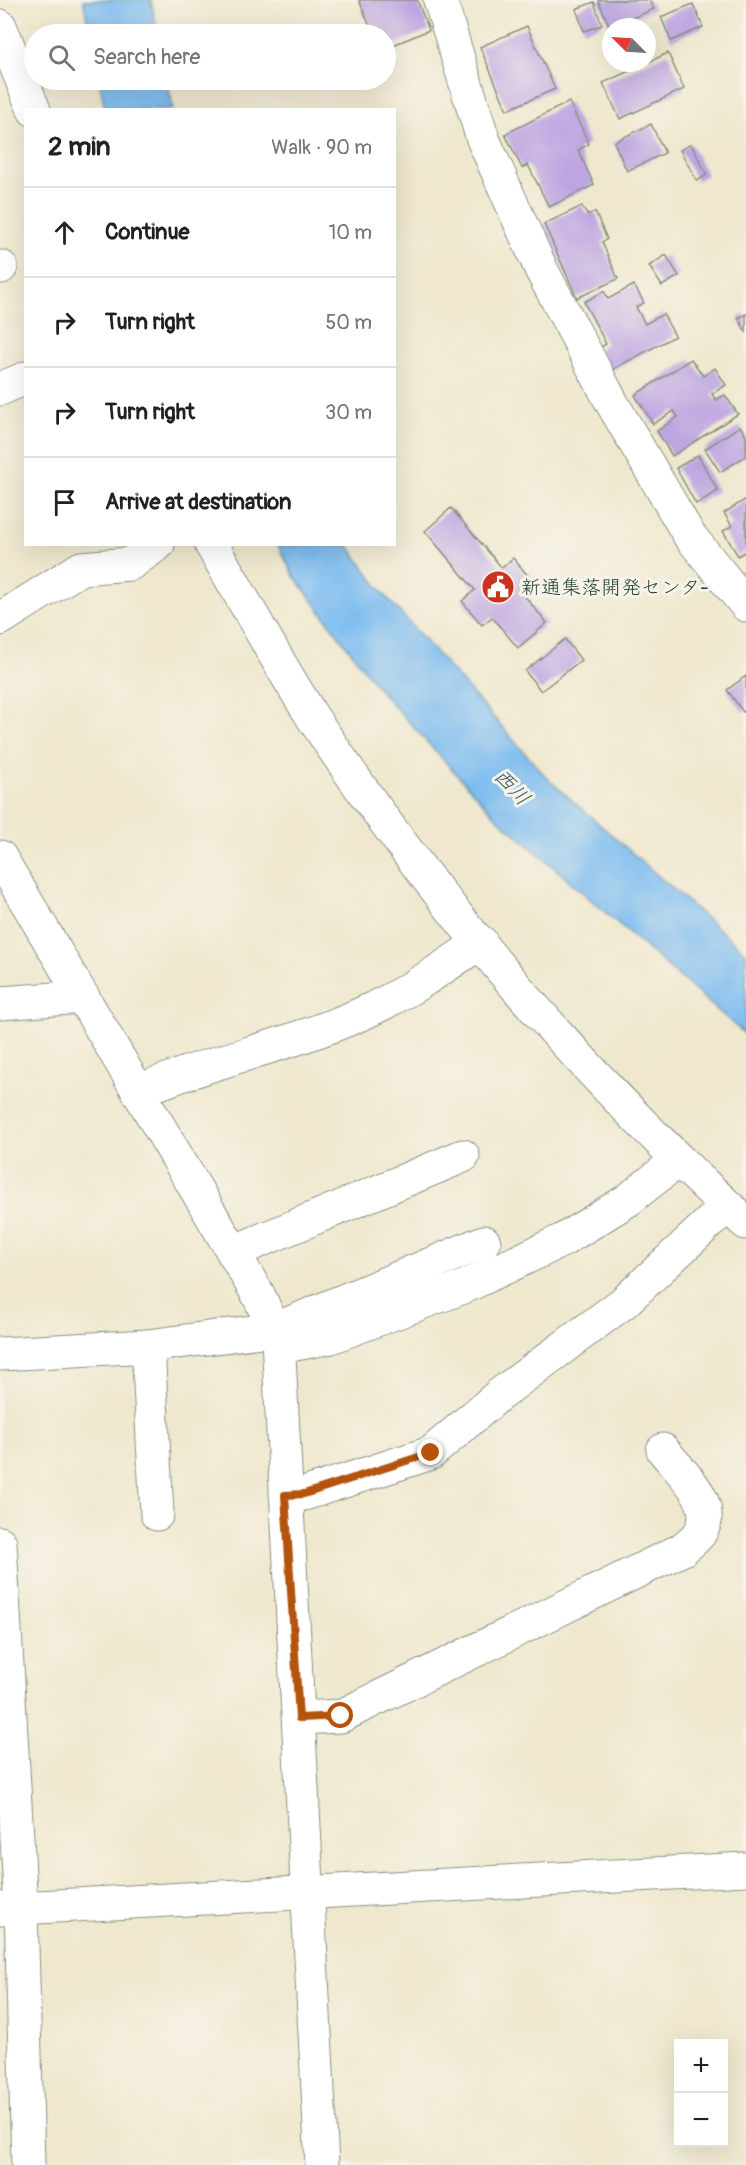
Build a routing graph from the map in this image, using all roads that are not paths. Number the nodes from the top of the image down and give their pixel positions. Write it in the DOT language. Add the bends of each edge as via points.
graph roads {
  1 [pos="440,0"];
  2 [pos="0,26"];
  3 [pos="21,98"];
  4 [pos="24,379"];
  5 [pos="0,389"];
  6 [pos="155,546"];
  7 [pos="212,546"];
  8 [pos="746,604"];
  9 [pos="0,619"];
  10 [pos="2,862"];
  11 [pos="481,942"];
  12 [pos="83,997"];
  13 [pos="0,1003"];
  14 [pos="139,1091"];
  15 [pos="463,1156"];
  16 [pos="677,1161"];
  17 [pos="737,1215"];
  18 [pos="484,1242"];
  19 [pos="233,1252"];
  20 [pos="278,1338"];
  21 [pos="148,1346"];
  22 [pos="0,1354"];
  23 [pos="663,1450"];
  24 [pos="285,1495"];
  25 [pos="157,1514"];
  26 [pos="0,1543"];
  27 [pos="299,1718"];
  28 [pos="746,1869"];
  29 [pos="309,1890"];
  30 [pos="11,1908"];
  31 [pos="27,2165"];
  32 [pos="322,2165"];
  1 -- 8 [label="street" via="483,139 541,269 612,403 689,535"];
  2 -- 3 [label="street"];
  4 -- 5 [label="street"];
  6 -- 9 [label="street" via="130,564 81,568"];
  7 -- 11 [label="street" via="315,720 416,861"];
  10 -- 12 [label="street"];
  11 -- 14 [label="street" via="376,1007 311,1034"];
  11 -- 16 [label="street" via="541,1018"];
  12 -- 13 [label="street"];
  12 -- 14 [label="street"];
  14 -- 19 [label="street"];
  15 -- 19 [label="street"];
  16 -- 17 [label="street"];
  16 -- 20 [label="street" via="628,1200 563,1240 466,1286 331,1337"];
  17 -- 24 [label="street" via="499,1395 431,1453 304,1494"];
  18 -- 20 [label="street"];
  19 -- 20 [label="street"];
  20 -- 21 [label="street"];
  20 -- 24 [label="street"];
  21 -- 22 [label="street"];
  21 -- 25 [label="street"];
  23 -- 27 [label="street" via="703,1500 707,1516 700,1534 683,1549 341,1716"];
  24 -- 27 [label="street"];
  26 -- 30 [label="street"];
  27 -- 29 [label="street"];
  28 -- 29 [label="street"];
  29 -- 30 [label="street"];
  29 -- 32 [label="street"];
  30 -- 31 [label="street"];
}
